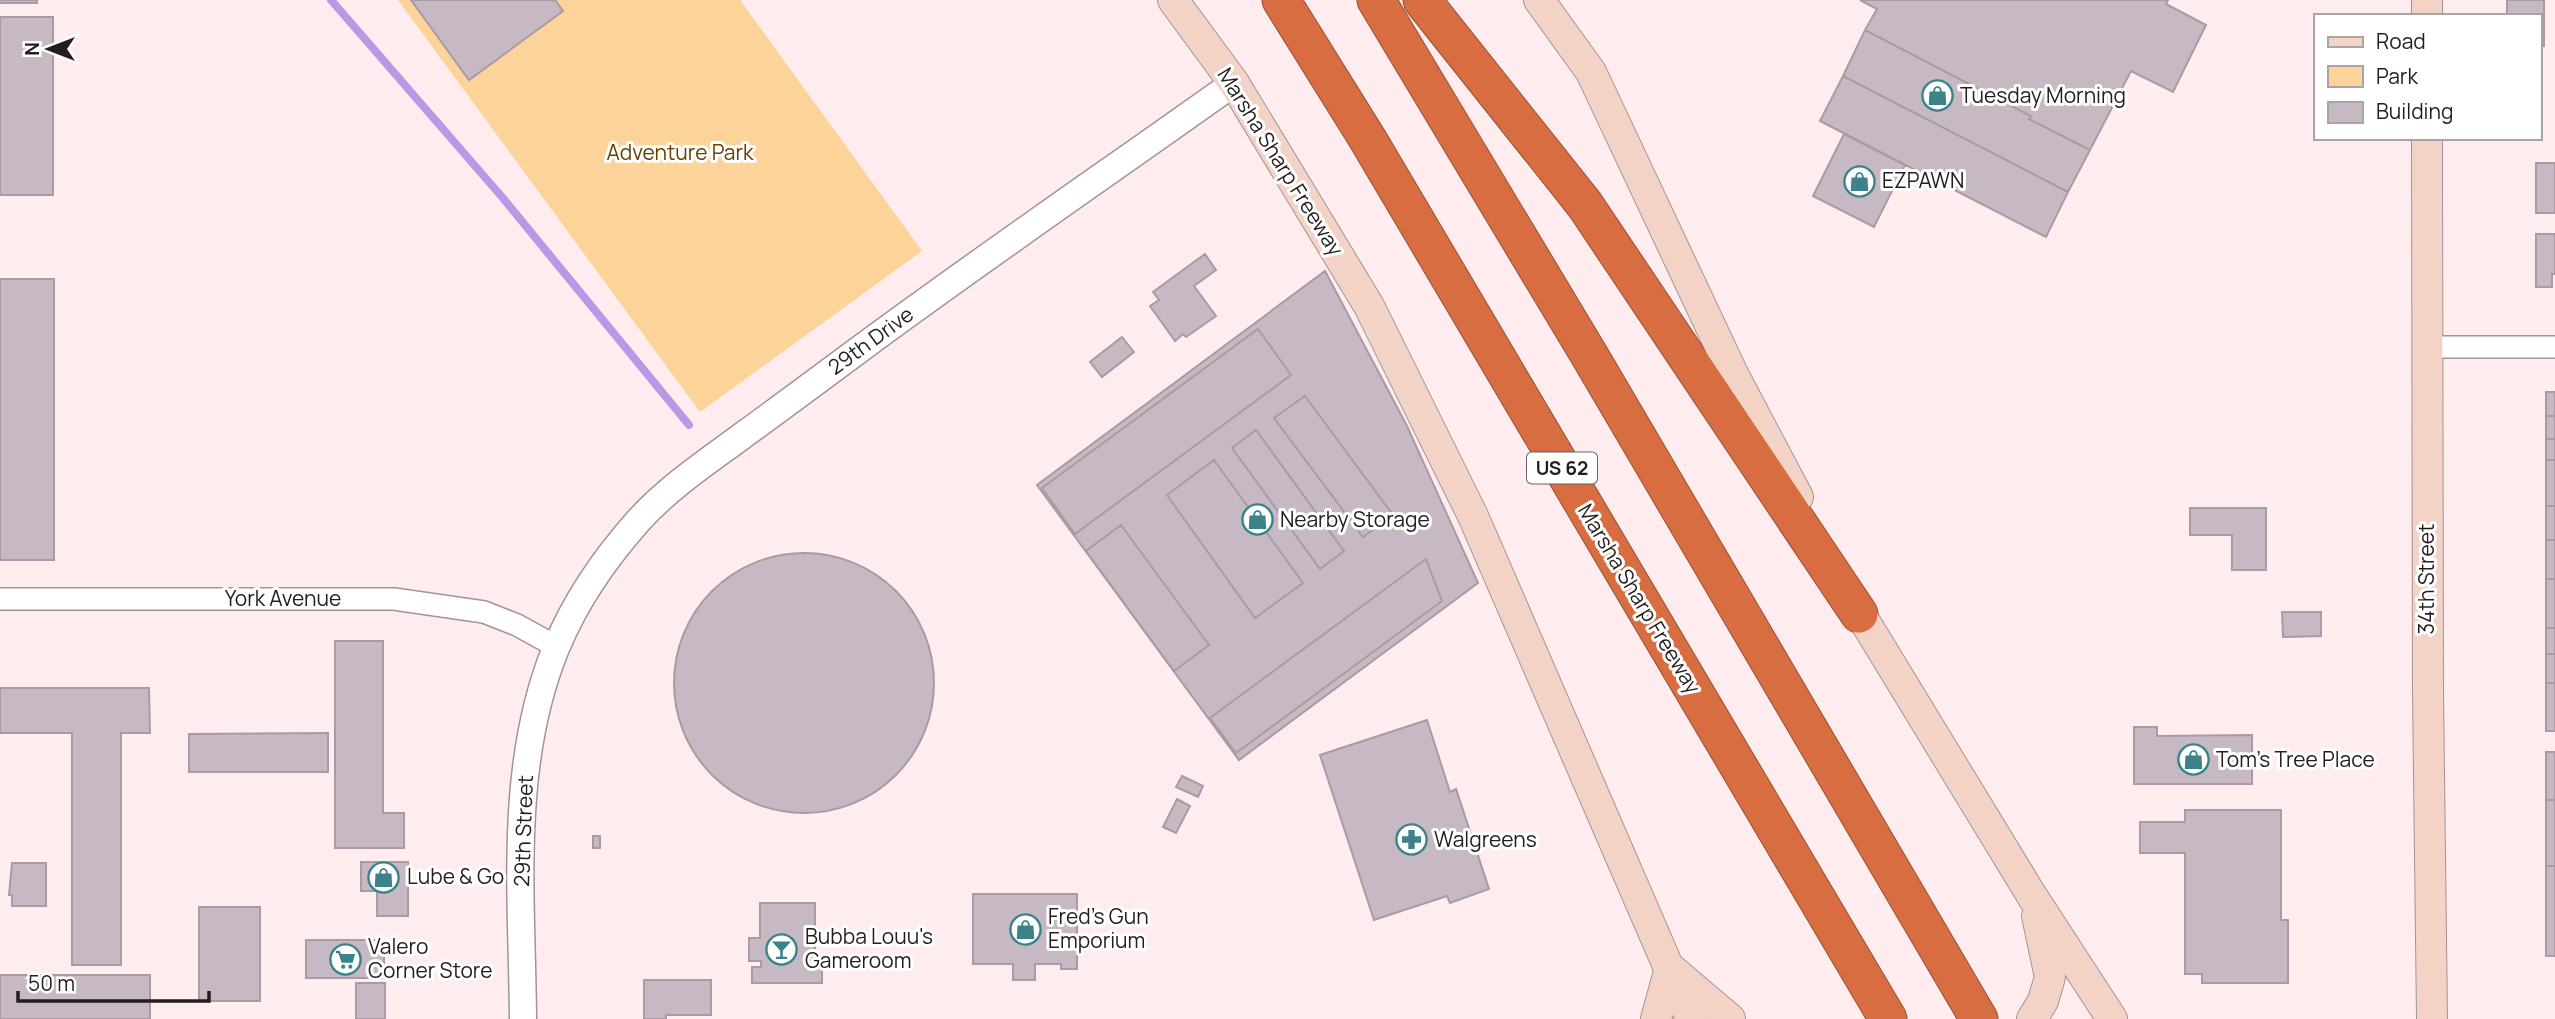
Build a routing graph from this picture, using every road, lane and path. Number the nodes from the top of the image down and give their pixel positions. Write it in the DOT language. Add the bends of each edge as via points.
graph roads {
  1 [pos="1173,0"];
  2 [pos="1281,0"];
  3 [pos="1376,0"];
  4 [pos="1422,0"];
  5 [pos="1539,0"];
  6 [pos="1234,83"];
  7 [pos="2427,140"];
  8 [pos="2427,347"];
  9 [pos="2555,347"];
  10 [pos="0,598"];
  11 [pos="1859,614"];
  12 [pos="557,646"];
  13 [pos="2032,896"];
  14 [pos="1670,968"];
  15 [pos="523,1019"];
  16 [pos="1656,1019"];
  17 [pos="1691,1019"];
  18 [pos="1730,1019"];
  19 [pos="1888,1019"];
  20 [pos="1979,1019"];
  21 [pos="2032,1019"];
  22 [pos="2112,1019"];
  23 [pos="2432,1019"];
  1 -- 6 [label="main road, Marsha Sharp Freeway"];
  2 -- 19 [label="highway, Marsha Sharp Freeway / US 62"];
  3 -- 20 [label="highway"];
  4 -- 11 [label="highway" via="1586,205"];
  5 -- 11 [label="main road" via="1591,72 1733,374"];
  6 -- 12 [label="street, 29th Drive" via="917,307 676,486 640,519 614,552"];
  6 -- 14 [label="main road, Marsha Sharp Freeway" via="1369,306 1460,491"];
  7 -- 8 [label="main road, 34th Street"];
  8 -- 9 [label="street"];
  8 -- 23 [label="main road, 34th Street"];
  10 -- 12 [label="street, York Avenue" via="394,599 484,612"];
  11 -- 13 [label="main road"];
  12 -- 15 [label="street, 29th Street" via="537,707 526,765"];
  13 -- 21 [label="main road" via="2050,977"];
  13 -- 22 [label="main road"];
  14 -- 16 [label="main road"];
  14 -- 17 [label="main road, Marsha Sharp Freeway"];
  14 -- 18 [label="main road"];
}
